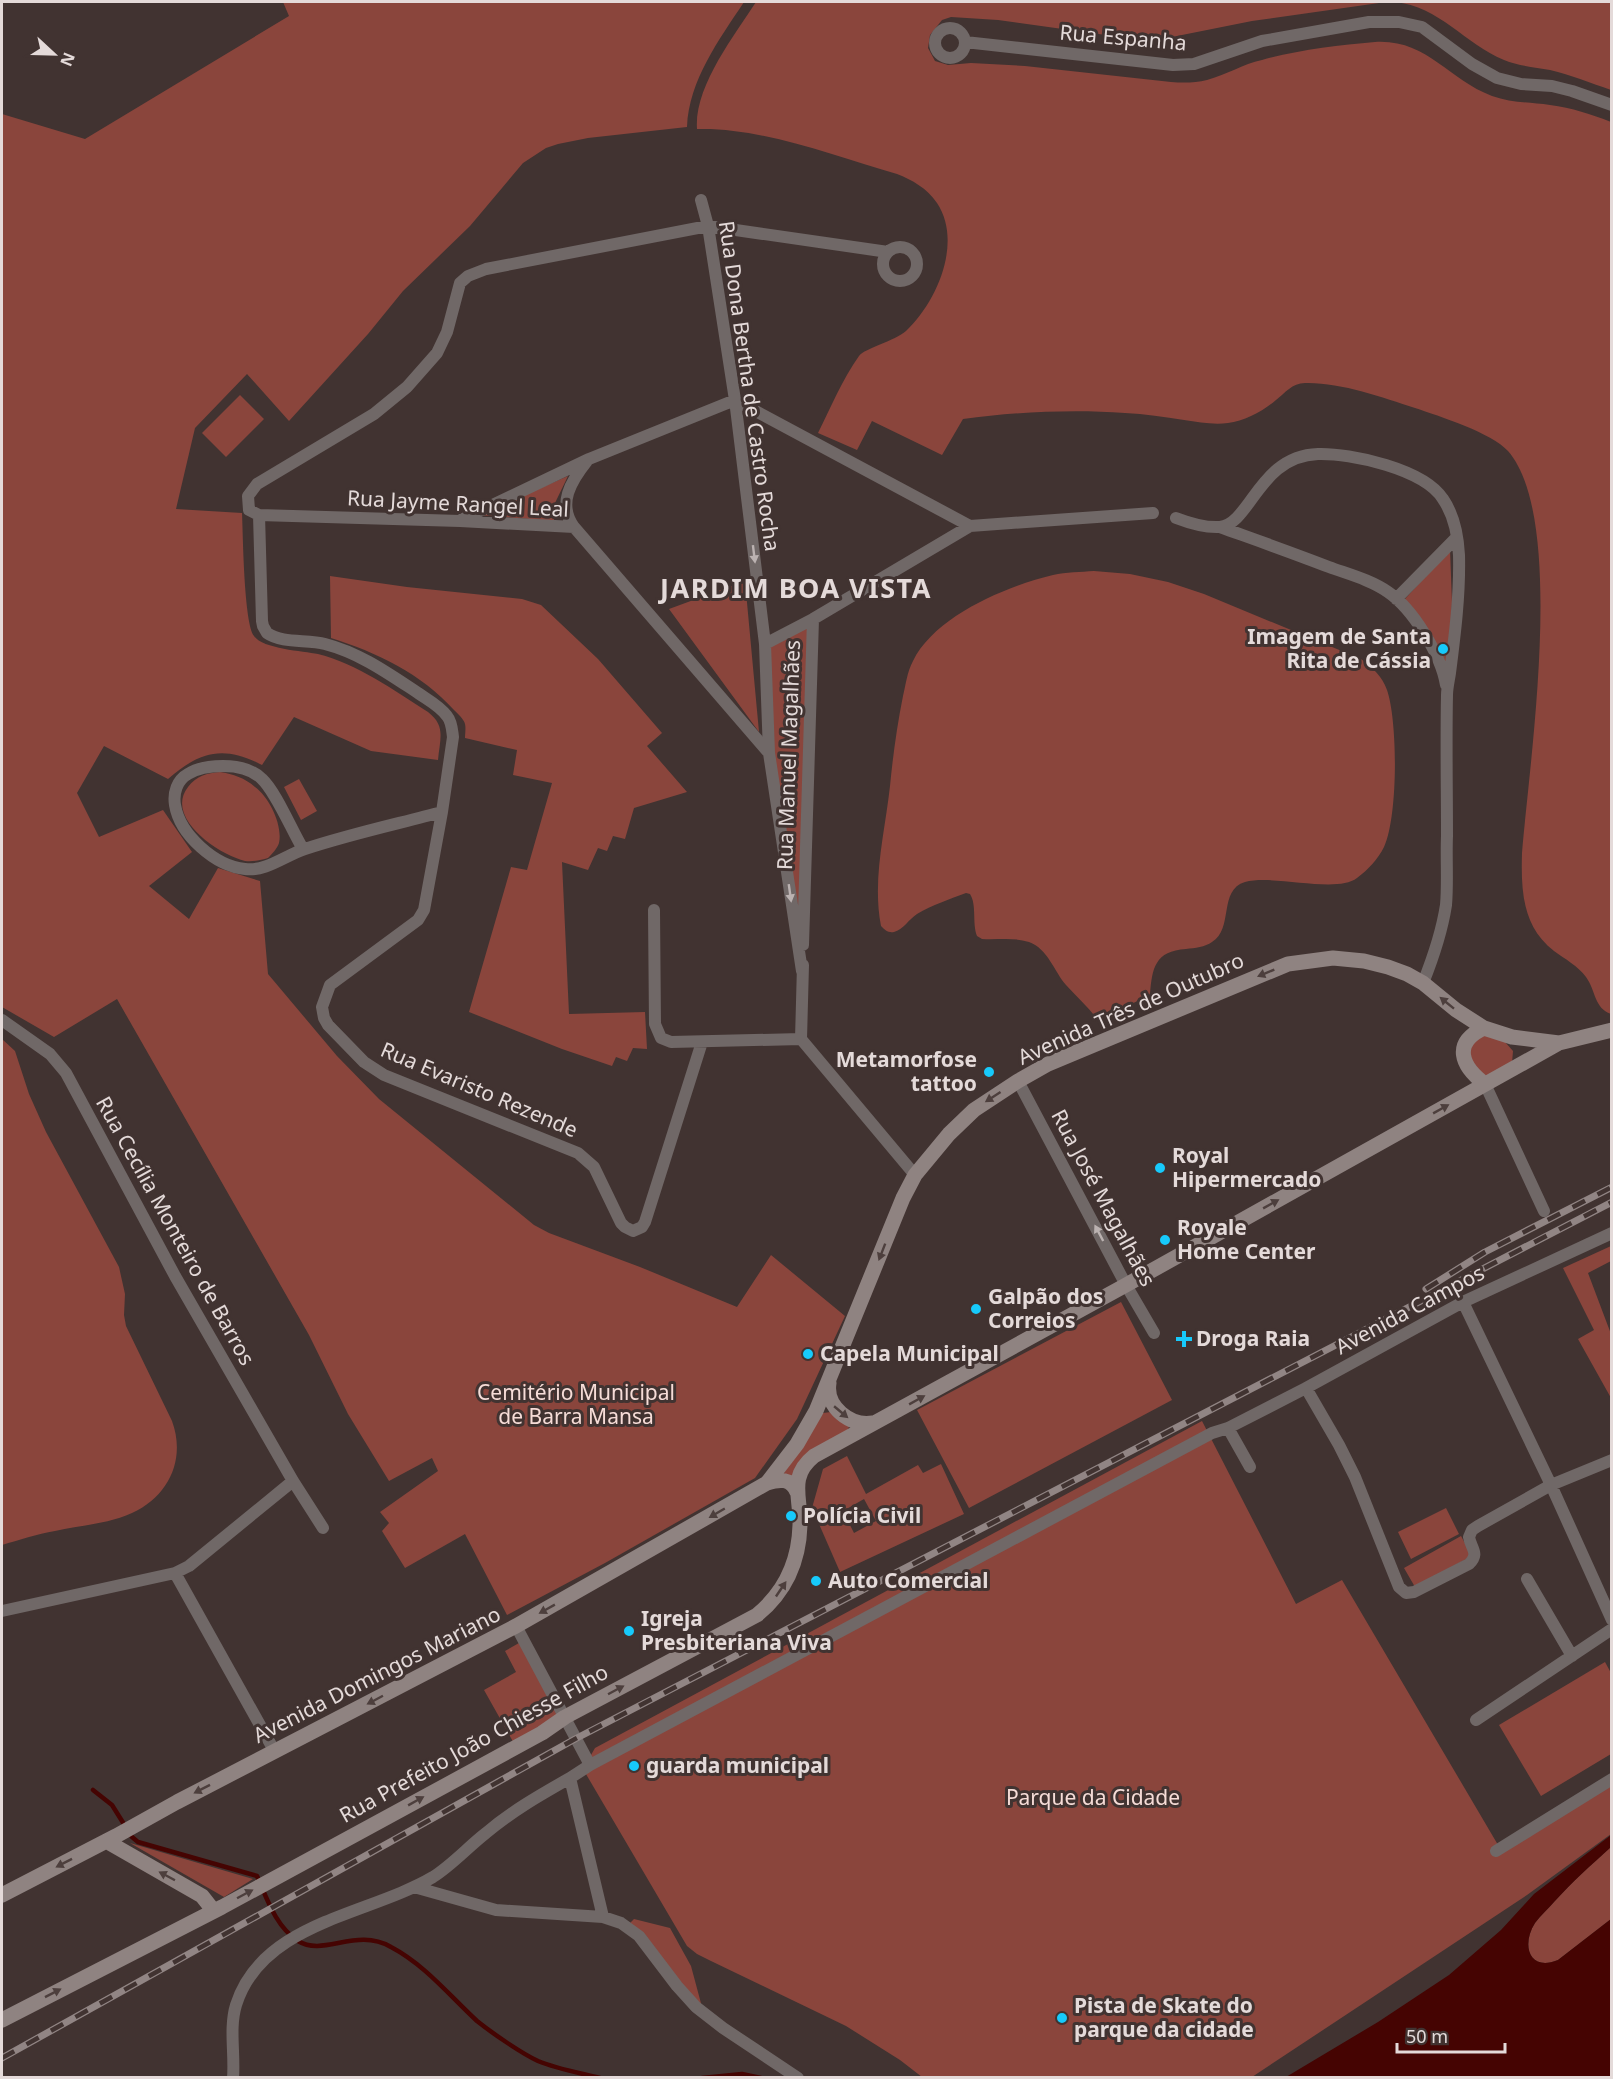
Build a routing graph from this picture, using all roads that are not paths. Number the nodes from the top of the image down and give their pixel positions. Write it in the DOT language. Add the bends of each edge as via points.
graph roads {
  1 [pos="965,42"];
  2 [pos="1611,105"];
  3 [pos="701,200"];
  4 [pos="708,226"];
  5 [pos="888,252"];
  6 [pos="735,400"];
  7 [pos="590,459"];
  8 [pos="1153,513"];
  9 [pos="259,515"];
  10 [pos="1176,518"];
  11 [pos="460,521"];
  12 [pos="970,526"];
  13 [pos="1223,526"];
  14 [pos="574,527"];
  15 [pos="1457,537"];
  16 [pos="1396,599"];
  17 [pos="813,619"];
  18 [pos="765,644"];
  19 [pos="1447,692"];
  20 [pos="769,753"];
  21 [pos="442,812"];
  22 [pos="303,849"];
  23 [pos="654,910"];
  24 [pos="802,971"];
  25 [pos="1423,983"];
  26 [pos="2,1020"];
  27 [pos="1484,1028"];
  28 [pos="1611,1030"];
  29 [pos="1512,1037"];
  30 [pos="801,1039"];
  31 [pos="702,1042"];
  32 [pos="1559,1043"];
  33 [pos="1513,1070"];
  34 [pos="1018,1081"];
  35 [pos="1485,1084"];
  36 [pos="915,1175"];
  37 [pos="1544,1211"];
  38 [pos="1611,1233"];
  39 [pos="1126,1285"];
  40 [pos="1463,1302"];
  41 [pos="1154,1333"];
  42 [pos="830,1378"];
  43 [pos="1306,1388"];
  44 [pos="871,1425"];
  45 [pos="1228,1428"];
  46 [pos="1611,1460"];
  47 [pos="1250,1467"];
  48 [pos="293,1481"];
  49 [pos="767,1483"];
  50 [pos="1551,1485"];
  51 [pos="797,1492"];
  52 [pos="323,1528"];
  53 [pos="176,1573"];
  54 [pos="1527,1579"];
  55 [pos="2,1611"];
  56 [pos="1611,1620"];
  57 [pos="516,1626"];
  58 [pos="1611,1629"];
  59 [pos="1572,1656"];
  60 [pos="565,1718"];
  61 [pos="1476,1720"];
  62 [pos="274,1752"];
  63 [pos="590,1765"];
  64 [pos="570,1778"];
  65 [pos="1611,1779"];
  66 [pos="111,1839"];
  67 [pos="1496,1851"];
  68 [pos="414,1887"];
  69 [pos="2,1895"];
  70 [pos="213,1911"];
  71 [pos="603,1917"];
  72 [pos="2,2020"];
  73 [pos="233,2078"];
  74 [pos="798,2078"];
  1 -- 2 [label="street, Rua Espanha" via="1173,65 1194,64 1262,41 1369,22 1399,22 1422,27 1497,78 1552,86"];
  3 -- 4 [label="street, Rua Dona Bertha de Castro Rocha"];
  4 -- 5 [label="street"];
  4 -- 6 [label="street, Rua Dona Bertha de Castro Rocha"];
  4 -- 9 [label="street" via="486,269 468,276 460,284 437,353 423,370 374,414 257,484 247,502 249,510"];
  6 -- 7 [label="street"];
  6 -- 12 [label="street"];
  6 -- 18 [label="street, Rua Dona Bertha de Castro Rocha, one-way"];
  7 -- 11 [label="street"];
  7 -- 14 [label="street" via="576,477 566,501 566,513"];
  8 -- 12 [label="street"];
  9 -- 11 [label="street, Rua Jayme Rangel Leal"];
  9 -- 21 [label="street, Rua Evaristo Rezende" via="265,630 270,635 326,644 352,653 442,710 450,720 453,738"];
  10 -- 13 [label="street"];
  11 -- 14 [label="street, Rua Jayme Rangel Leal"];
  12 -- 17 [label="street, Rua Manuel Magalhães"];
  13 -- 15 [label="street" via="1234,521 1277,468 1317,454 1372,461 1419,478 1442,496"];
  13 -- 16 [label="street" via="1373,584"];
  14 -- 20 [label="street, Rua Jayme Rangel Leal"];
  15 -- 16 [label="street"];
  15 -- 19 [label="street" via="1458,590"];
  16 -- 19 [label="street" via="1435,653"];
  17 -- 18 [label="street"];
  17 -- 24 [label="street, Rua Manuel Magalhães"];
  18 -- 20 [label="street, Rua Dona Bertha de Castro Rocha"];
  19 -- 25 [label="street" via="1446,904"];
  20 -- 24 [label="street, Rua Dona Bertha de Castro Rocha, one-way"];
  21 -- 22 [label="street"];
  21 -- 31 [label="street, Rua Evaristo Rezende" via="421,916 334,980 325,994 322,1007 326,1022 364,1062 384,1075 578,1154 594,1167 621,1223 633,1231 645,1222"];
  22 -- 22 [label="street" via="260,868 244,870 225,862 201,848 184,828 175,801 177,786 185,775 204,767 241,768 263,779"];
  23 -- 31 [label="street" via="656,1029 668,1042"];
  24 -- 30 [label="street, Rua Manuel Magalhães"];
  27 -- 25 [label="main road, Avenida Três de Outubro, one-way"];
  25 -- 34 [label="main road, Avenida Três de Outubro, one-way" via="1364,961 1333,958 1288,964 1066,1056"];
  26 -- 48 [label="street, Rua Cecília Monteiro de Barros" via="60,1064 175,1276"];
  27 -- 29 [label="main road, Avenida Três de Outubro"];
  27 -- 35 [label="main road" via="1470,1037 1463,1053 1468,1070"];
  28 -- 32 [label="main road, Avenida Três de Outubro"];
  29 -- 32 [label="main road, Avenida Três de Outubro"];
  29 -- 33 [label="main road" via="1517,1056"];
  30 -- 31 [label="street"];
  30 -- 36 [label="street"];
  32 -- 33 [label="main road"];
  33 -- 35 [label="main road"];
  34 -- 36 [label="main road, Avenida Três de Outubro, one-way" via="974,1110"];
  39 -- 34 [label="street, Rua José Magalhães, one-way"];
  35 -- 37 [label="street"];
  39 -- 35 [label="main road, Rua Prefeito João Chiesse Filho, one-way"];
  36 -- 42 [label="main road, Avenida Três de Outubro, one-way"];
  38 -- 40 [label="street, Avenida Campos"];
  39 -- 41 [label="street, Rua José Magalhães"];
  44 -- 39 [label="main road, Rua Prefeito João Chiesse Filho, one-way"];
  40 -- 43 [label="street, Avenida Campos"];
  40 -- 50 [label="street"];
  42 -- 44 [label="main road, one-way" via="828,1395 835,1407 858,1423"];
  42 -- 49 [label="main road, Avenida Três de Outubro" via="808,1426"];
  43 -- 45 [label="street, Avenida Campos"];
  43 -- 50 [label="street" via="1340,1445 1399,1587 1406,1593 1469,1564 1476,1556 1469,1537 1472,1530"];
  44 -- 51 [label="main road, Rua Prefeito João Chiesse Filho" via="809,1460 800,1474"];
  45 -- 47 [label="street"];
  45 -- 63 [label="street, Avenida Campos" via="1024,1532"];
  46 -- 50 [label="street"];
  48 -- 52 [label="street, Rua Cecília Monteiro de Barros"];
  48 -- 53 [label="street"];
  49 -- 51 [label="main road" via="785,1481"];
  49 -- 57 [label="main road, Avenida Domingos Mariano, one-way"];
  50 -- 56 [label="street"];
  60 -- 51 [label="main road, Rua Prefeito João Chiesse Filho, one-way" via="757,1615 772,1602 785,1584 796,1554 801,1522"];
  53 -- 55 [label="street"];
  53 -- 62 [label="street"];
  54 -- 59 [label="street"];
  57 -- 60 [label="street"];
  57 -- 62 [label="main road, Avenida Domingos Mariano, one-way"];
  58 -- 59 [label="street"];
  59 -- 61 [label="street"];
  60 -- 63 [label="street"];
  70 -- 60 [label="main road, Rua Prefeito João Chiesse Filho, one-way"];
  62 -- 66 [label="main road, Avenida Domingos Mariano, one-way"];
  63 -- 64 [label="street, Avenida Campos"];
  64 -- 68 [label="street, Avenida Campos" via="515,1810 435,1876"];
  64 -- 71 [label="street"];
  65 -- 67 [label="street"];
  66 -- 69 [label="main road, Avenida Domingos Mariano, one-way"];
  70 -- 66 [label="main road, one-way" via="194,1891"];
  68 -- 71 [label="street" via="496,1910"];
  68 -- 73 [label="street, Avenida Campos" via="325,1922 294,1937 266,1958 245,1984 236,2005"];
  72 -- 70 [label="main road, Rua Prefeito João Chiesse Filho, one-way"];
  71 -- 74 [label="street" via="639,1935 696,2007"];
}
